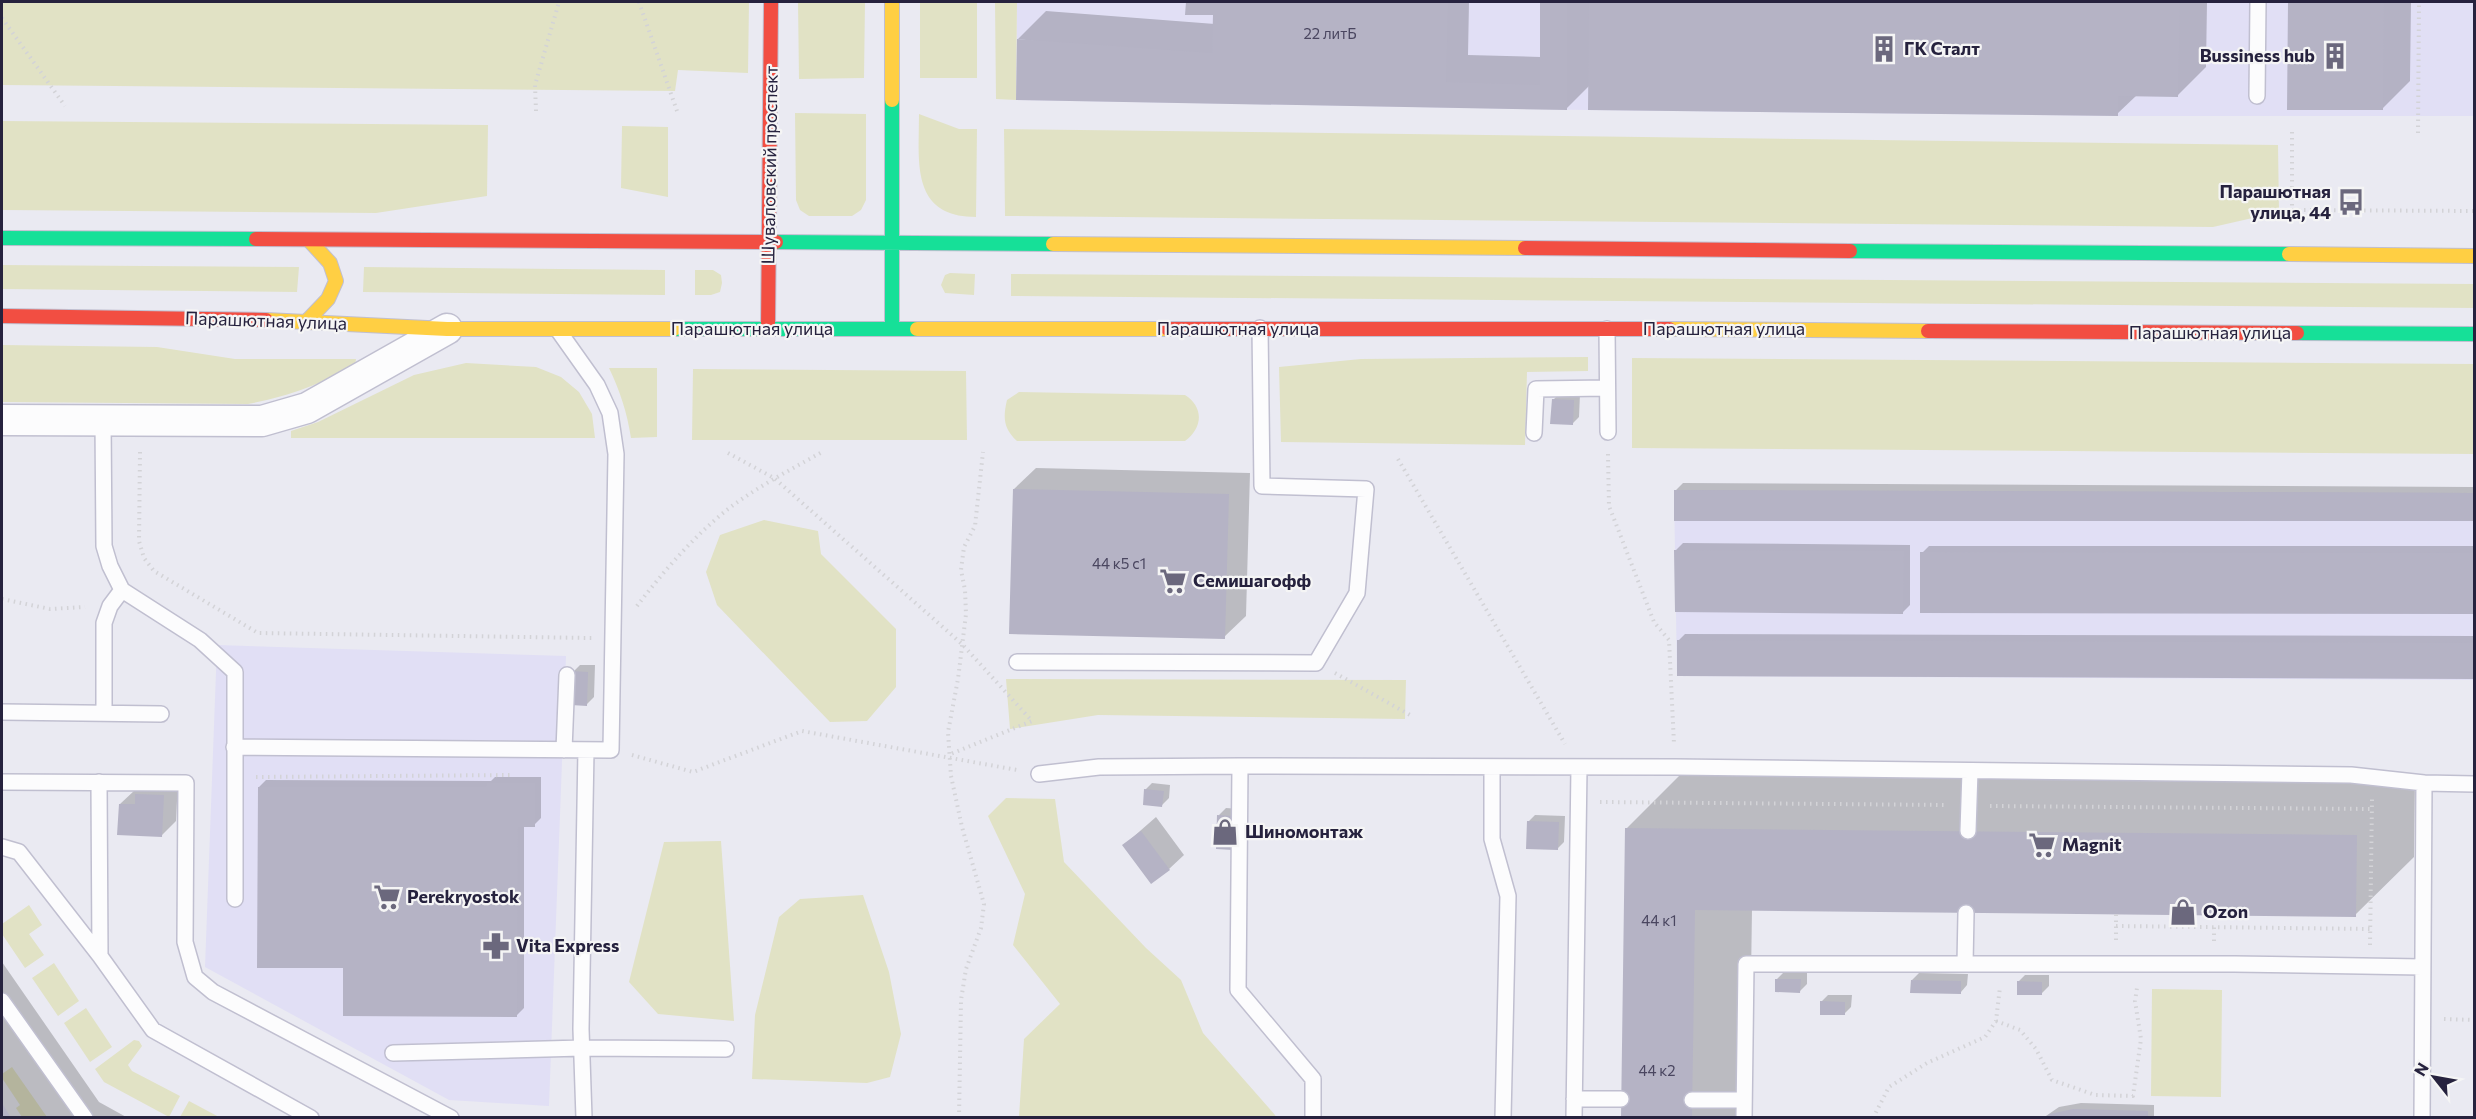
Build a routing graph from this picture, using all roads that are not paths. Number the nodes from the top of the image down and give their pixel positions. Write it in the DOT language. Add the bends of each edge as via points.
graph roads {
  1 [pos="771,2"];
  2 [pos="892,2"];
  3 [pos="2258,2"];
  4 [pos="2257,96"];
  5 [pos="2,238"];
  6 [pos="309,240"];
  7 [pos="769,242"];
  8 [pos="892,243"];
  9 [pos="2475,256"];
  10 [pos="2,316"];
  11 [pos="306,322"];
  12 [pos="1260,328"];
  13 [pos="447,329"];
  14 [pos="557,329"];
  15 [pos="768,329"];
  16 [pos="892,329"];
  17 [pos="1607,329"];
  18 [pos="2475,334"];
  19 [pos="1607,388"];
  20 [pos="2,420"];
  21 [pos="103,421"];
  22 [pos="1608,432"];
  23 [pos="1534,434"];
  24 [pos="122,590"];
  25 [pos="1017,662"];
  26 [pos="567,675"];
  27 [pos="2,712"];
  28 [pos="104,713"];
  29 [pos="161,714"];
  30 [pos="234,747"];
  31 [pos="564,750"];
  32 [pos="586,750"];
  33 [pos="1240,766"];
  34 [pos="1492,768"];
  35 [pos="1579,768"];
  36 [pos="1970,771"];
  37 [pos="1039,774"];
  38 [pos="2,782"];
  39 [pos="99,782"];
  40 [pos="2424,783"];
  41 [pos="2475,784"];
  42 [pos="1968,831"];
  43 [pos="2,847"];
  44 [pos="234,899"];
  45 [pos="1966,913"];
  46 [pos="100,956"];
  47 [pos="1965,964"];
  48 [pos="2422,967"];
  49 [pos="2,1001"];
  50 [pos="582,1048"];
  51 [pos="726,1049"];
  52 [pos="393,1053"];
  53 [pos="1574,1099"];
  54 [pos="1622,1100"];
  55 [pos="1692,1100"];
  56 [pos="1744,1100"];
  57 [pos="85,1118"];
  58 [pos="311,1118"];
  59 [pos="451,1118"];
  60 [pos="584,1118"];
  61 [pos="1313,1118"];
  62 [pos="1503,1118"];
  63 [pos="1574,1118"];
  64 [pos="1744,1118"];
  65 [pos="2422,1118"];
  1 -- 7 [label="main road, Шуваловский проспект"];
  2 -- 8 [label="main road"];
  3 -- 4 [label="lane"];
  5 -- 6 [label="main road"];
  6 -- 7 [label="main road"];
  6 -- 11 [label="main road" via="334,267 338,278 333,293"];
  7 -- 8 [label="main road"];
  7 -- 15 [label="main road, Шуваловский проспект"];
  8 -- 9 [label="main road"];
  8 -- 16 [label="main road"];
  10 -- 11 [label="main road, Парашютная улица"];
  11 -- 13 [label="main road, Парашютная улица"];
  12 -- 16 [label="main road, Парашютная улица"];
  12 -- 17 [label="main road, Парашютная улица"];
  12 -- 25 [label="lane" via="1262,486 1365,489 1357,593 1316,663"];
  13 -- 14 [label="main road, Парашютная улица"];
  13 -- 21 [label="street" via="307,408 262,421"];
  14 -- 15 [label="main road, Парашютная улица"];
  14 -- 32 [label="lane" via="597,385 610,413 616,454 611,750"];
  15 -- 16 [label="main road, Парашютная улица"];
  17 -- 18 [label="main road, Парашютная улица"];
  17 -- 19 [label="lane"];
  19 -- 22 [label="lane"];
  19 -- 23 [label="lane" via="1536,389"];
  20 -- 21 [label="street"];
  21 -- 24 [label="lane" via="104,546"];
  24 -- 28 [label="lane" via="104,623"];
  24 -- 30 [label="lane" via="200,640 235,672"];
  26 -- 31 [label="lane"];
  27 -- 28 [label="lane"];
  28 -- 29 [label="lane"];
  30 -- 31 [label="lane"];
  30 -- 44 [label="lane"];
  31 -- 32 [label="lane"];
  32 -- 50 [label="lane"];
  33 -- 34 [label="lane"];
  33 -- 37 [label="lane" via="1099,767"];
  33 -- 61 [label="lane" via="1239,990 1313,1079"];
  34 -- 35 [label="lane"];
  34 -- 62 [label="lane" via="1492,838 1508,896"];
  35 -- 36 [label="lane"];
  35 -- 53 [label="lane"];
  36 -- 40 [label="lane" via="2351,774"];
  36 -- 42 [label="lane"];
  38 -- 39 [label="lane"];
  39 -- 46 [label="lane"];
  39 -- 59 [label="lane" via="186,783 185,942 195,977 213,992"];
  40 -- 41 [label="lane"];
  40 -- 48 [label="lane"];
  43 -- 46 [label="lane" via="20,852"];
  45 -- 47 [label="lane"];
  46 -- 58 [label="lane" via="153,1030"];
  47 -- 48 [label="lane"];
  47 -- 56 [label="lane" via="1746,964"];
  48 -- 65 [label="lane"];
  49 -- 57 [label="lane"];
  50 -- 51 [label="lane"];
  50 -- 52 [label="lane"];
  50 -- 60 [label="lane"];
  53 -- 54 [label="lane"];
  53 -- 63 [label="lane"];
  55 -- 56 [label="lane"];
  56 -- 64 [label="lane"];
}
